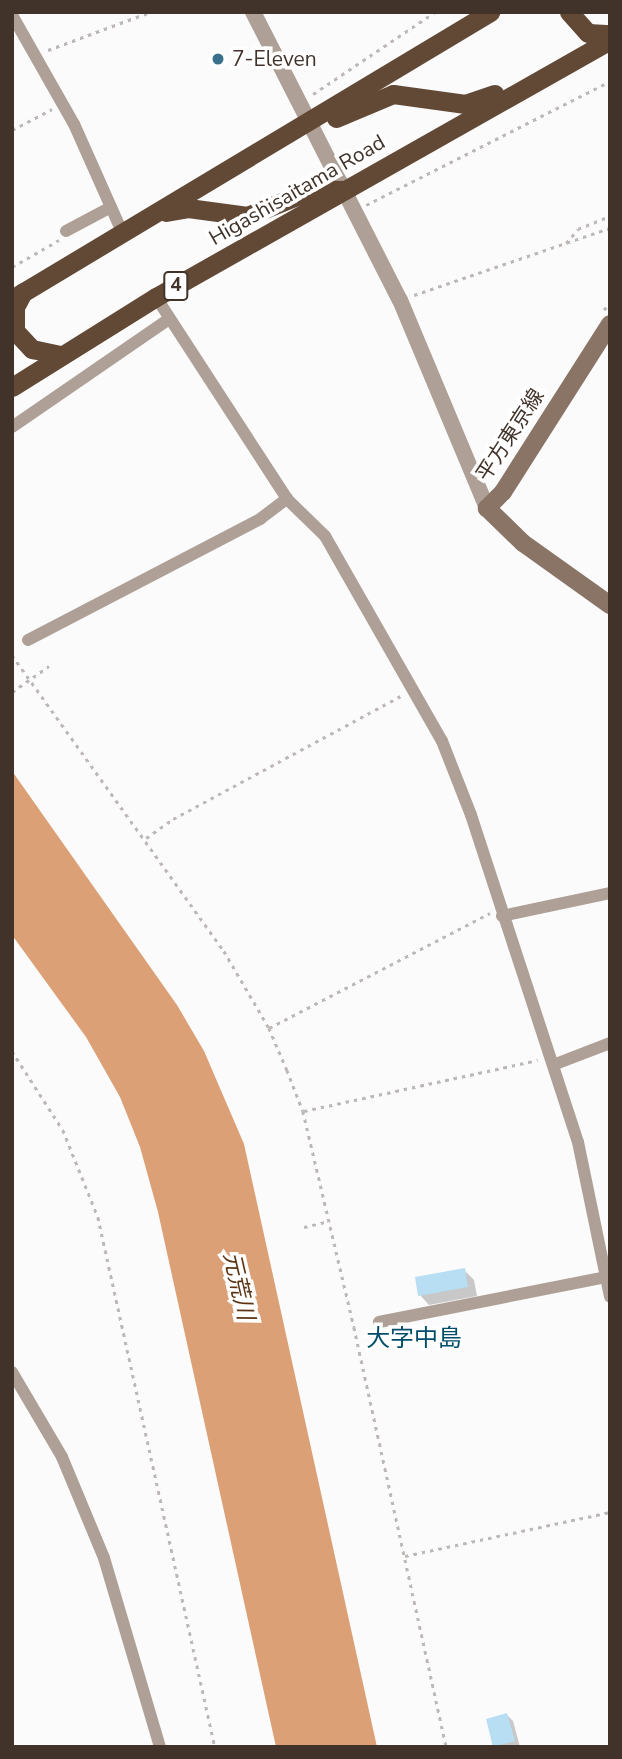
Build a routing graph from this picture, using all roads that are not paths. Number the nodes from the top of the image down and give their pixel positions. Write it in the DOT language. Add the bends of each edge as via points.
graph roads {
  1 [pos="253,12"];
  2 [pos="490,12"];
  3 [pos="569,12"];
  4 [pos="12,15"];
  5 [pos="610,34"];
  6 [pos="610,40"];
  7 [pos="548,75"];
  8 [pos="307,114"];
  9 [pos="343,190"];
  10 [pos="108,208"];
  11 [pos="141,221"];
  12 [pos="66,231"];
  13 [pos="122,232"];
  14 [pos="17,295"];
  15 [pos="156,297"];
  16 [pos="169,318"];
  17 [pos="610,324"];
  18 [pos="61,355"];
  19 [pos="12,387"];
  20 [pos="12,427"];
  21 [pos="287,499"];
  22 [pos="487,508"];
  23 [pos="610,605"];
  24 [pos="28,640"];
  25 [pos="610,894"];
  26 [pos="501,913"];
  27 [pos="610,1043"];
  28 [pos="552,1061"];
  29 [pos="606,1277"];
  30 [pos="610,1297"];
  31 [pos="379,1321"];
  32 [pos="12,1372"];
  33 [pos="160,1747"];
  1 -- 8 [label="street"];
  2 -- 8 [label="highway, 4"];
  3 -- 5 [label="highway" via="588,33"];
  4 -- 10 [label="street" via="63,103"];
  6 -- 7 [label="highway, Higashisaitama Road / 4"];
  7 -- 8 [label="highway, 4" via="465,104 393,94 344,116"];
  7 -- 9 [label="highway, Higashisaitama Road / 4"];
  8 -- 9 [label="street"];
  8 -- 11 [label="highway, 4"];
  9 -- 11 [label="highway, 4" via="314,188 247,216 188,208"];
  9 -- 15 [label="highway, Higashisaitama Road / 4"];
  9 -- 22 [label="street" via="400,300"];
  10 -- 12 [label="street"];
  10 -- 13 [label="street"];
  11 -- 13 [label="highway, 4"];
  13 -- 14 [label="highway, 4"];
  14 -- 18 [label="highway, 4" via="15,331 32,349"];
  15 -- 16 [label="street"];
  15 -- 18 [label="highway, Higashisaitama Road / 4"];
  16 -- 20 [label="street"];
  16 -- 21 [label="street"];
  17 -- 22 [label="main road, 平方東京線" via="503,492"];
  18 -- 19 [label="highway, Higashisaitama Road / 4"];
  21 -- 24 [label="street" via="260,519"];
  21 -- 26 [label="street" via="325,536 442,741"];
  22 -- 23 [label="main road, 平方東京線" via="523,543"];
  25 -- 26 [label="street"];
  26 -- 28 [label="street"];
  27 -- 28 [label="street"];
  28 -- 29 [label="street" via="578,1142"];
  29 -- 30 [label="street"];
  29 -- 31 [label="street"];
  32 -- 33 [label="street" via="62,1457 104,1558"];
}
